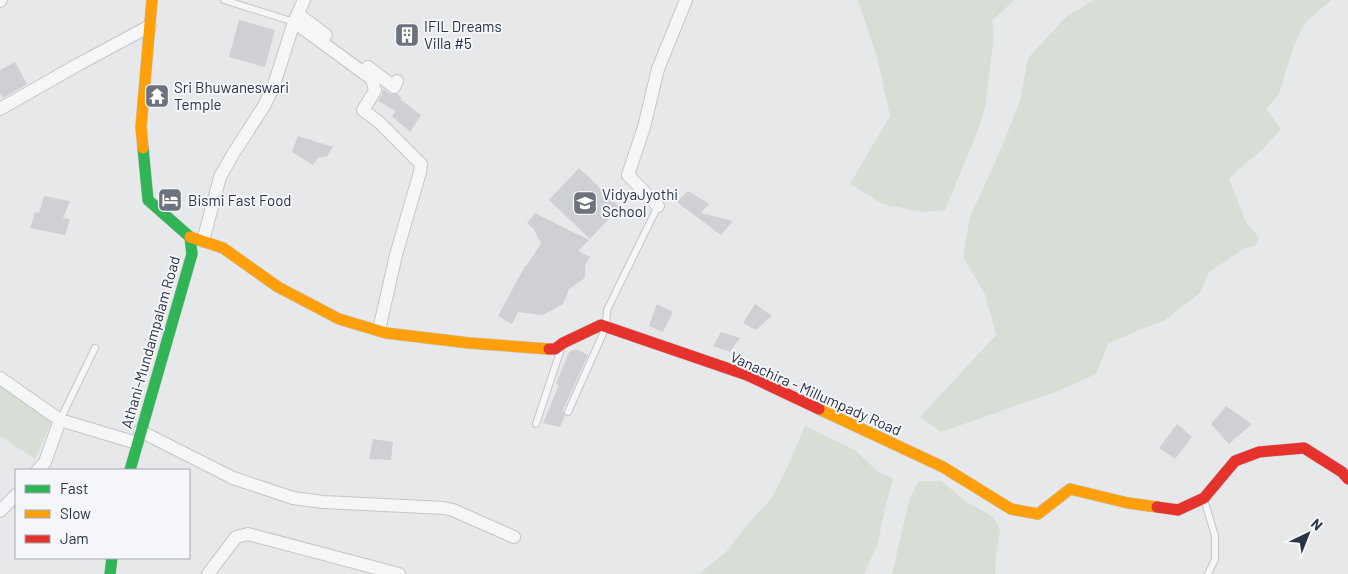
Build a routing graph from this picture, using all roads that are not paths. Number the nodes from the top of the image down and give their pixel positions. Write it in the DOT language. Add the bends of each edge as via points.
graph roads {
  1 [pos="152,0"];
  2 [pos="224,0"];
  3 [pos="304,0"];
  4 [pos="686,0"];
  5 [pos="296,18"];
  6 [pos="150,26"];
  7 [pos="375,77"];
  8 [pos="397,81"];
  9 [pos="0,109"];
  10 [pos="658,206"];
  11 [pos="190,237"];
  12 [pos="203,242"];
  13 [pos="606,327"];
  14 [pos="379,330"];
  15 [pos="563,343"];
  16 [pos="95,348"];
  17 [pos="0,378"];
  18 [pos="568,412"];
  19 [pos="60,420"];
  20 [pos="536,424"];
  21 [pos="138,437"];
  22 [pos="39,469"];
  23 [pos="130,469"];
  24 [pos="1348,479"];
  25 [pos="15,496"];
  26 [pos="1204,498"];
  27 [pos="0,512"];
  28 [pos="514,537"];
  29 [pos="112,559"];
  30 [pos="110,574"];
  31 [pos="208,574"];
  32 [pos="400,574"];
  33 [pos="1208,574"];
  1 -- 6 [label="street"];
  2 -- 5 [label="lane"];
  3 -- 5 [label="street"];
  4 -- 10 [label="street" via="658,69 628,175"];
  5 -- 7 [label="street"];
  5 -- 12 [label="street" via="270,94 220,177"];
  6 -- 9 [label="street"];
  6 -- 11 [label="street" via="142,127 148,200"];
  7 -- 8 [label="street" via="394,86"];
  7 -- 14 [label="street" via="375,91 363,110 421,164"];
  10 -- 13 [label="lane" via="607,310"];
  11 -- 12 [label="street"];
  11 -- 21 [label="street, Athani-Mundampalam Road" via="192,254"];
  12 -- 14 [label="street" via="223,248 278,287 340,319"];
  13 -- 15 [label="street" via="601,325"];
  13 -- 18 [label="lane"];
  13 -- 26 [label="street, Vanachira - Millumpady Road" via="747,375 943,467 1011,509 1038,514 1070,489 1128,503 1178,510"];
  14 -- 15 [label="street" via="441,340 555,349"];
  15 -- 20 [label="lane"];
  16 -- 19 [label="lane"];
  17 -- 19 [label="street"];
  19 -- 21 [label="street"];
  19 -- 22 [label="street" via="45,462"];
  21 -- 23 [label="street, Athani-Mundampalam Road"];
  21 -- 28 [label="street" via="233,478 293,498 444,508"];
  24 -- 26 [label="street, Vanachira - Millumpady Road" via="1304,448 1258,452 1235,461"];
  25 -- 27 [label="street"];
  26 -- 33 [label="lane" via="1215,536 1215,558"];
  29 -- 30 [label="street"];
  31 -- 32 [label="street" via="236,537 248,534"];
}
